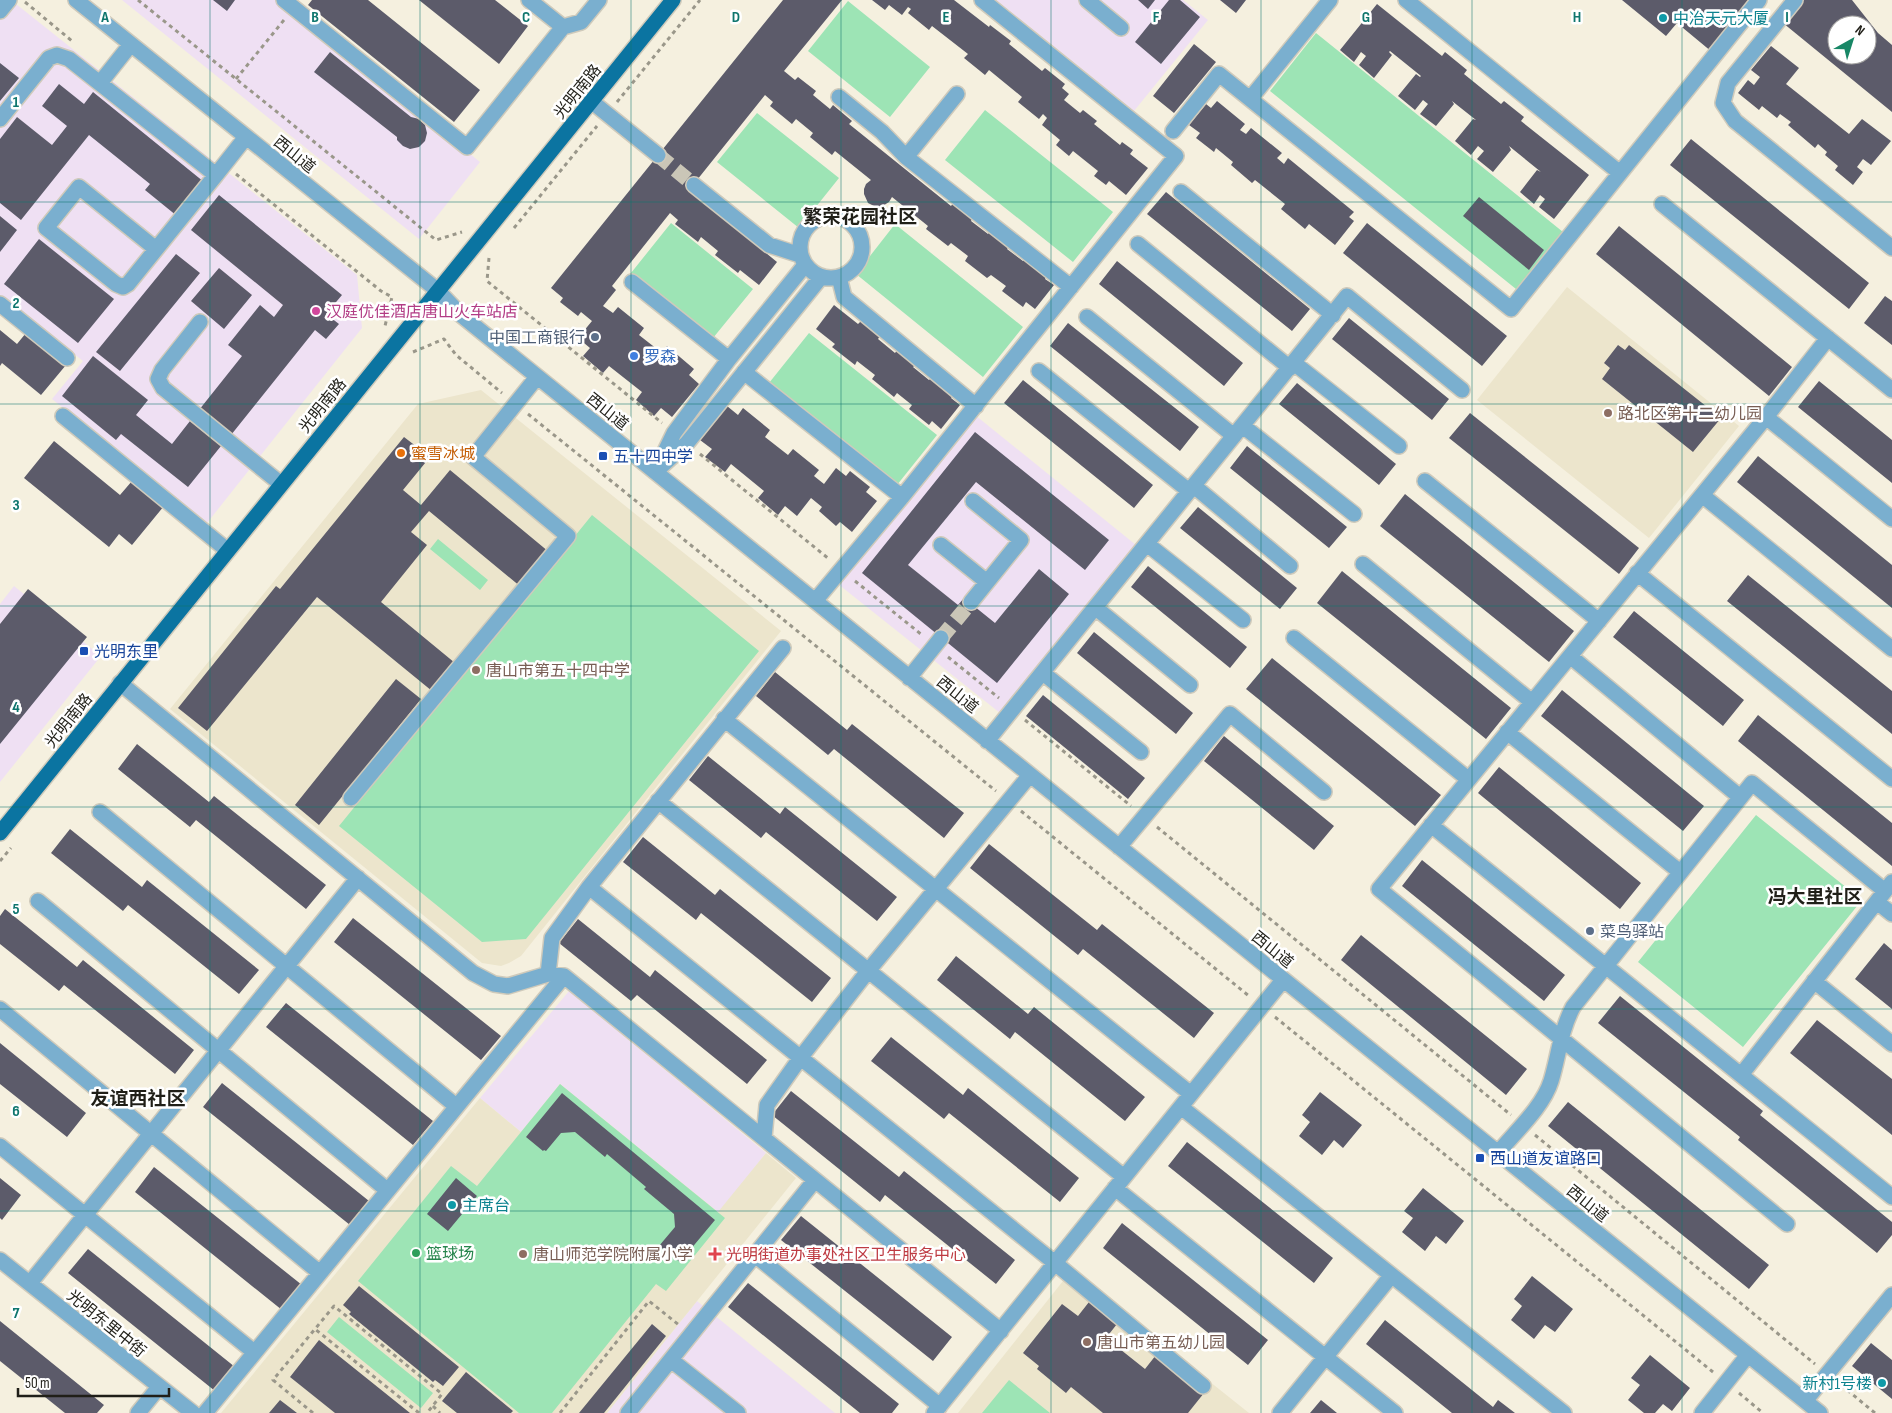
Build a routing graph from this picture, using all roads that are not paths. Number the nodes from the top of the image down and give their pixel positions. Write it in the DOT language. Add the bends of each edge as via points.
graph roads {
  1 [pos="9,0"];
  2 [pos="76,0"];
  3 [pos="529,0"];
  4 [pos="599,0"];
  5 [pos="673,0"];
  6 [pos="982,0"];
  7 [pos="1087,0"];
  8 [pos="1330,0"];
  9 [pos="1406,0"];
  10 [pos="1759,0"];
  11 [pos="1795,0"];
  12 [pos="292,2"];
  13 [pos="0,11"];
  14 [pos="564,27"];
  15 [pos="1121,28"];
  16 [pos="131,44"];
  17 [pos="100,83"];
  18 [pos="957,94"];
  19 [pos="839,97"];
  20 [pos="1250,99"];
  21 [pos="591,101"];
  22 [pos="0,119"];
  23 [pos="1173,131"];
  24 [pos="246,137"];
  25 [pos="658,155"];
  26 [pos="906,157"];
  27 [pos="1620,173"];
  28 [pos="216,175"];
  29 [pos="694,185"];
  30 [pos="1180,192"];
  31 [pos="1662,204"];
  32 [pos="1138,244"];
  33 [pos="1892,248"];
  34 [pos="156,249"];
  35 [pos="803,260"];
  36 [pos="822,277"];
  37 [pos="839,277"];
  38 [pos="632,282"];
  39 [pos="1071,287"];
  40 [pos="437,290"];
  41 [pos="0,304"];
  42 [pos="1333,315"];
  43 [pos="1088,317"];
  44 [pos="200,322"];
  45 [pos="1828,338"];
  46 [pos="67,358"];
  47 [pos="729,360"];
  48 [pos="1292,365"];
  49 [pos="1039,371"];
  50 [pos="744,372"];
  51 [pos="537,377"];
  52 [pos="1462,390"];
  53 [pos="1892,390"];
  54 [pos="976,406"];
  55 [pos="63,416"];
  56 [pos="1766,417"];
  57 [pos="1238,431"];
  58 [pos="1399,446"];
  59 [pos="655,472"];
  60 [pos="1425,480"];
  61 [pos="281,484"];
  62 [pos="1192,489"];
  63 [pos="1702,495"];
  64 [pos="902,497"];
  65 [pos="973,502"];
  66 [pos="1354,514"];
  67 [pos="1892,519"];
  68 [pos="1147,544"];
  69 [pos="941,545"];
  70 [pos="227,550"];
  71 [pos="1364,564"];
  72 [pos="1290,566"];
  73 [pos="1637,573"];
  74 [pos="987,582"];
  75 [pos="815,601"];
  76 [pos="971,602"];
  77 [pos="1096,608"];
  78 [pos="1243,620"];
  79 [pos="1599,621"];
  80 [pos="1294,638"];
  81 [pos="938,642"];
  82 [pos="783,648"];
  83 [pos="1892,648"];
  84 [pos="1570,656"];
  85 [pos="1043,673"];
  86 [pos="909,678"];
  87 [pos="120,684"];
  88 [pos="1190,685"];
  89 [pos="1532,702"];
  90 [pos="724,719"];
  91 [pos="1507,732"];
  92 [pos="988,741"];
  93 [pos="1141,752"];
  94 [pos="1030,775"];
  95 [pos="1892,779"];
  96 [pos="1468,780"];
  97 [pos="1324,792"];
  98 [pos="1740,797"];
  99 [pos="351,798"];
  100 [pos="658,801"];
  101 [pos="100,812"];
  102 [pos="1431,825"];
  103 [pos="0,833"];
  104 [pos="1119,847"];
  105 [pos="1680,872"];
  106 [pos="358,878"];
  107 [pos="589,887"];
  108 [pos="936,889"];
  109 [pos="1885,892"];
  110 [pos="38,901"];
  111 [pos="1892,914"];
  112 [pos="1604,965"];
  113 [pos="286,966"];
  114 [pos="868,970"];
  115 [pos="548,974"];
  116 [pos="564,976"];
  117 [pos="1283,980"];
  118 [pos="1814,981"];
  119 [pos="0,1009"];
  120 [pos="1560,1037"];
  121 [pos="1892,1044"];
  122 [pos="218,1050"];
  123 [pos="801,1057"];
  124 [pos="1741,1074"];
  125 [pos="1191,1094"];
  126 [pos="456,1106"];
  127 [pos="1181,1107"];
  128 [pos="151,1134"];
  129 [pos="764,1138"];
  130 [pos="0,1146"];
  131 [pos="1498,1153"];
  132 [pos="815,1180"];
  133 [pos="1120,1182"];
  134 [pos="387,1190"];
  135 [pos="1892,1197"];
  136 [pos="85,1215"];
  137 [pos="1788,1224"];
  138 [pos="755,1255"];
  139 [pos="0,1260"];
  140 [pos="1055,1263"];
  141 [pos="320,1273"];
  142 [pos="1391,1276"];
  143 [pos="30,1283"];
  144 [pos="1892,1295"];
  145 [pos="1887,1312"];
  146 [pos="1001,1330"];
  147 [pos="254,1352"];
  148 [pos="1748,1355"];
  149 [pos="1326,1357"];
  150 [pos="671,1360"];
  151 [pos="1203,1386"];
  152 [pos="159,1387"];
  153 [pos="1805,1401"];
  154 [pos="937,1409"];
  155 [pos="138,1413"];
  156 [pos="192,1413"];
  157 [pos="205,1413"];
  158 [pos="628,1413"];
  159 [pos="738,1413"];
  160 [pos="1280,1413"];
  161 [pos="1395,1413"];
  162 [pos="1564,1413"];
  163 [pos="1702,1413"];
  164 [pos="1820,1413"];
  1 -- 13 [label="street"];
  2 -- 16 [label="street, 西山道"];
  3 -- 14 [label="street"];
  4 -- 14 [label="street" via="581,22"];
  5 -- 21 [label="main road, 光明南路"];
  6 -- 39 [label="street" via="1176,156"];
  7 -- 15 [label="street"];
  8 -- 20 [label="street"];
  9 -- 27 [label="street"];
  10 -- 27 [label="street"];
  11 -- 33 [label="street" via="1728,83 1723,103 1735,121"];
  12 -- 14 [label="street" via="467,147"];
  16 -- 17 [label="street"];
  16 -- 24 [label="street, 西山道"];
  17 -- 22 [label="street" via="69,58 57,55 49,58"];
  17 -- 28 [label="street"];
  18 -- 26 [label="street"];
  19 -- 26 [label="street" via="882,132"];
  20 -- 23 [label="street" via="1219,74"];
  20 -- 27 [label="street" via="1511,309 1541,263"];
  21 -- 25 [label="street"];
  21 -- 40 [label="main road, 光明南路"];
  24 -- 28 [label="street"];
  24 -- 40 [label="street, 西山道"];
  26 -- 39 [label="street"];
  28 -- 34 [label="street"];
  29 -- 35 [label="street" via="769,245"];
  30 -- 42 [label="street"];
  31 -- 45 [label="street"];
  32 -- 48 [label="street"];
  34 -- 34 [label="street" via="123,287 46,228 79,187"];
  35 -- 36 [label="street" via="812,272"];
  35 -- 37 [label="street" via="799,245 801,234 811,222 825,215 846,219 860,235 863,245 856,265"];
  35 -- 47 [label="street"];
  36 -- 37 [label="street"];
  36 -- 50 [label="street"];
  37 -- 54 [label="street" via="844,297"];
  38 -- 47 [label="street"];
  39 -- 54 [label="street"];
  40 -- 51 [label="street, 西山道" via="460,315"];
  40 -- 61 [label="main road, 光明南路"];
  41 -- 46 [label="street"];
  42 -- 48 [label="street"];
  42 -- 52 [label="street" via="1347,296"];
  43 -- 57 [label="street"];
  44 -- 61 [label="street" via="158,379 163,388"];
  45 -- 53 [label="street"];
  45 -- 56 [label="street"];
  47 -- 59 [label="street" via="674,433"];
  48 -- 57 [label="street"];
  48 -- 58 [label="street"];
  49 -- 62 [label="street"];
  50 -- 59 [label="street" via="687,443"];
  50 -- 64 [label="street"];
  51 -- 59 [label="street, 西山道"];
  51 -- 99 [label="street" via="473,457 568,536"];
  54 -- 64 [label="street"];
  55 -- 70 [label="street"];
  56 -- 63 [label="street"];
  56 -- 67 [label="street"];
  57 -- 62 [label="street"];
  57 -- 66 [label="street"];
  59 -- 75 [label="street, 西山道"];
  60 -- 79 [label="street"];
  61 -- 70 [label="main road, 光明南路"];
  62 -- 68 [label="street"];
  62 -- 72 [label="street"];
  63 -- 73 [label="street"];
  63 -- 83 [label="street"];
  64 -- 75 [label="street"];
  65 -- 74 [label="street" via="1021,540"];
  68 -- 77 [label="street"];
  68 -- 78 [label="street"];
  69 -- 74 [label="street"];
  70 -- 87 [label="main road, 光明南路"];
  71 -- 89 [label="street"];
  73 -- 79 [label="street"];
  73 -- 95 [label="street"];
  74 -- 76 [label="street"];
  75 -- 86 [label="street, 西山道"];
  77 -- 85 [label="street"];
  77 -- 88 [label="street"];
  79 -- 84 [label="street"];
  80 -- 96 [label="street"];
  81 -- 86 [label="street"];
  82 -- 90 [label="street"];
  84 -- 89 [label="street"];
  84 -- 98 [label="street"];
  85 -- 92 [label="street"];
  85 -- 93 [label="street"];
  86 -- 92 [label="street, 西山道"];
  87 -- 103 [label="main road, 光明南路"];
  87 -- 106 [label="street"];
  89 -- 91 [label="street"];
  90 -- 100 [label="street"];
  90 -- 108 [label="street"];
  91 -- 96 [label="street"];
  91 -- 105 [label="street"];
  92 -- 94 [label="street, 西山道"];
  94 -- 104 [label="street, 西山道"];
  94 -- 108 [label="street"];
  96 -- 102 [label="street"];
  97 -- 104 [label="street" via="1230,714"];
  98 -- 105 [label="street"];
  98 -- 109 [label="street" via="1752,783"];
  100 -- 107 [label="street"];
  100 -- 114 [label="street"];
  101 -- 113 [label="street"];
  102 -- 112 [label="street"];
  102 -- 120 [label="street" via="1379,888"];
  104 -- 117 [label="street, 西山道"];
  105 -- 112 [label="street"];
  106 -- 113 [label="street"];
  106 -- 115 [label="street" via="473,974 494,984 508,986"];
  107 -- 115 [label="street" via="552,938"];
  107 -- 123 [label="street"];
  108 -- 114 [label="street"];
  108 -- 125 [label="street"];
  109 -- 111 [label="street"];
  109 -- 118 [label="street"];
  110 -- 122 [label="street"];
  112 -- 120 [label="street" via="1573,1007"];
  112 -- 124 [label="street"];
  113 -- 122 [label="street"];
  113 -- 126 [label="street"];
  114 -- 123 [label="street"];
  114 -- 133 [label="street"];
  115 -- 116 [label="street"];
  116 -- 126 [label="street"];
  116 -- 129 [label="street"];
  117 -- 125 [label="street"];
  117 -- 131 [label="street, 西山道"];
  118 -- 121 [label="street"];
  118 -- 124 [label="street"];
  119 -- 128 [label="street"];
  120 -- 131 [label="street" via="1551,1082 1542,1101"];
  120 -- 137 [label="street"];
  122 -- 128 [label="street"];
  122 -- 134 [label="street"];
  123 -- 129 [label="street" via="767,1105"];
  123 -- 140 [label="street"];
  124 -- 135 [label="street"];
  125 -- 127 [label="street"];
  126 -- 134 [label="street"];
  127 -- 133 [label="street"];
  127 -- 142 [label="street"];
  128 -- 136 [label="street"];
  128 -- 141 [label="street"];
  129 -- 132 [label="street"];
  130 -- 136 [label="street"];
  131 -- 148 [label="street, 西山道"];
  132 -- 138 [label="street"];
  132 -- 146 [label="street"];
  133 -- 140 [label="street"];
  133 -- 149 [label="street"];
  134 -- 141 [label="street"];
  136 -- 143 [label="street"];
  136 -- 147 [label="street"];
  138 -- 150 [label="street"];
  138 -- 154 [label="street"];
  139 -- 143 [label="street, 光明东里中街"];
  140 -- 146 [label="street"];
  140 -- 151 [label="street"];
  141 -- 147 [label="street"];
  142 -- 149 [label="street"];
  142 -- 162 [label="street"];
  143 -- 152 [label="street, 光明东里中街"];
  144 -- 145 [label="street"];
  145 -- 153 [label="street"];
  146 -- 154 [label="street"];
  147 -- 157 [label="street"];
  148 -- 153 [label="street, 西山道"];
  148 -- 163 [label="street"];
  149 -- 160 [label="street"];
  149 -- 161 [label="street"];
  150 -- 158 [label="street"];
  150 -- 159 [label="street"];
  152 -- 155 [label="street"];
  152 -- 156 [label="street, 光明东里中街"];
  153 -- 164 [label="street, 西山道"];
}
